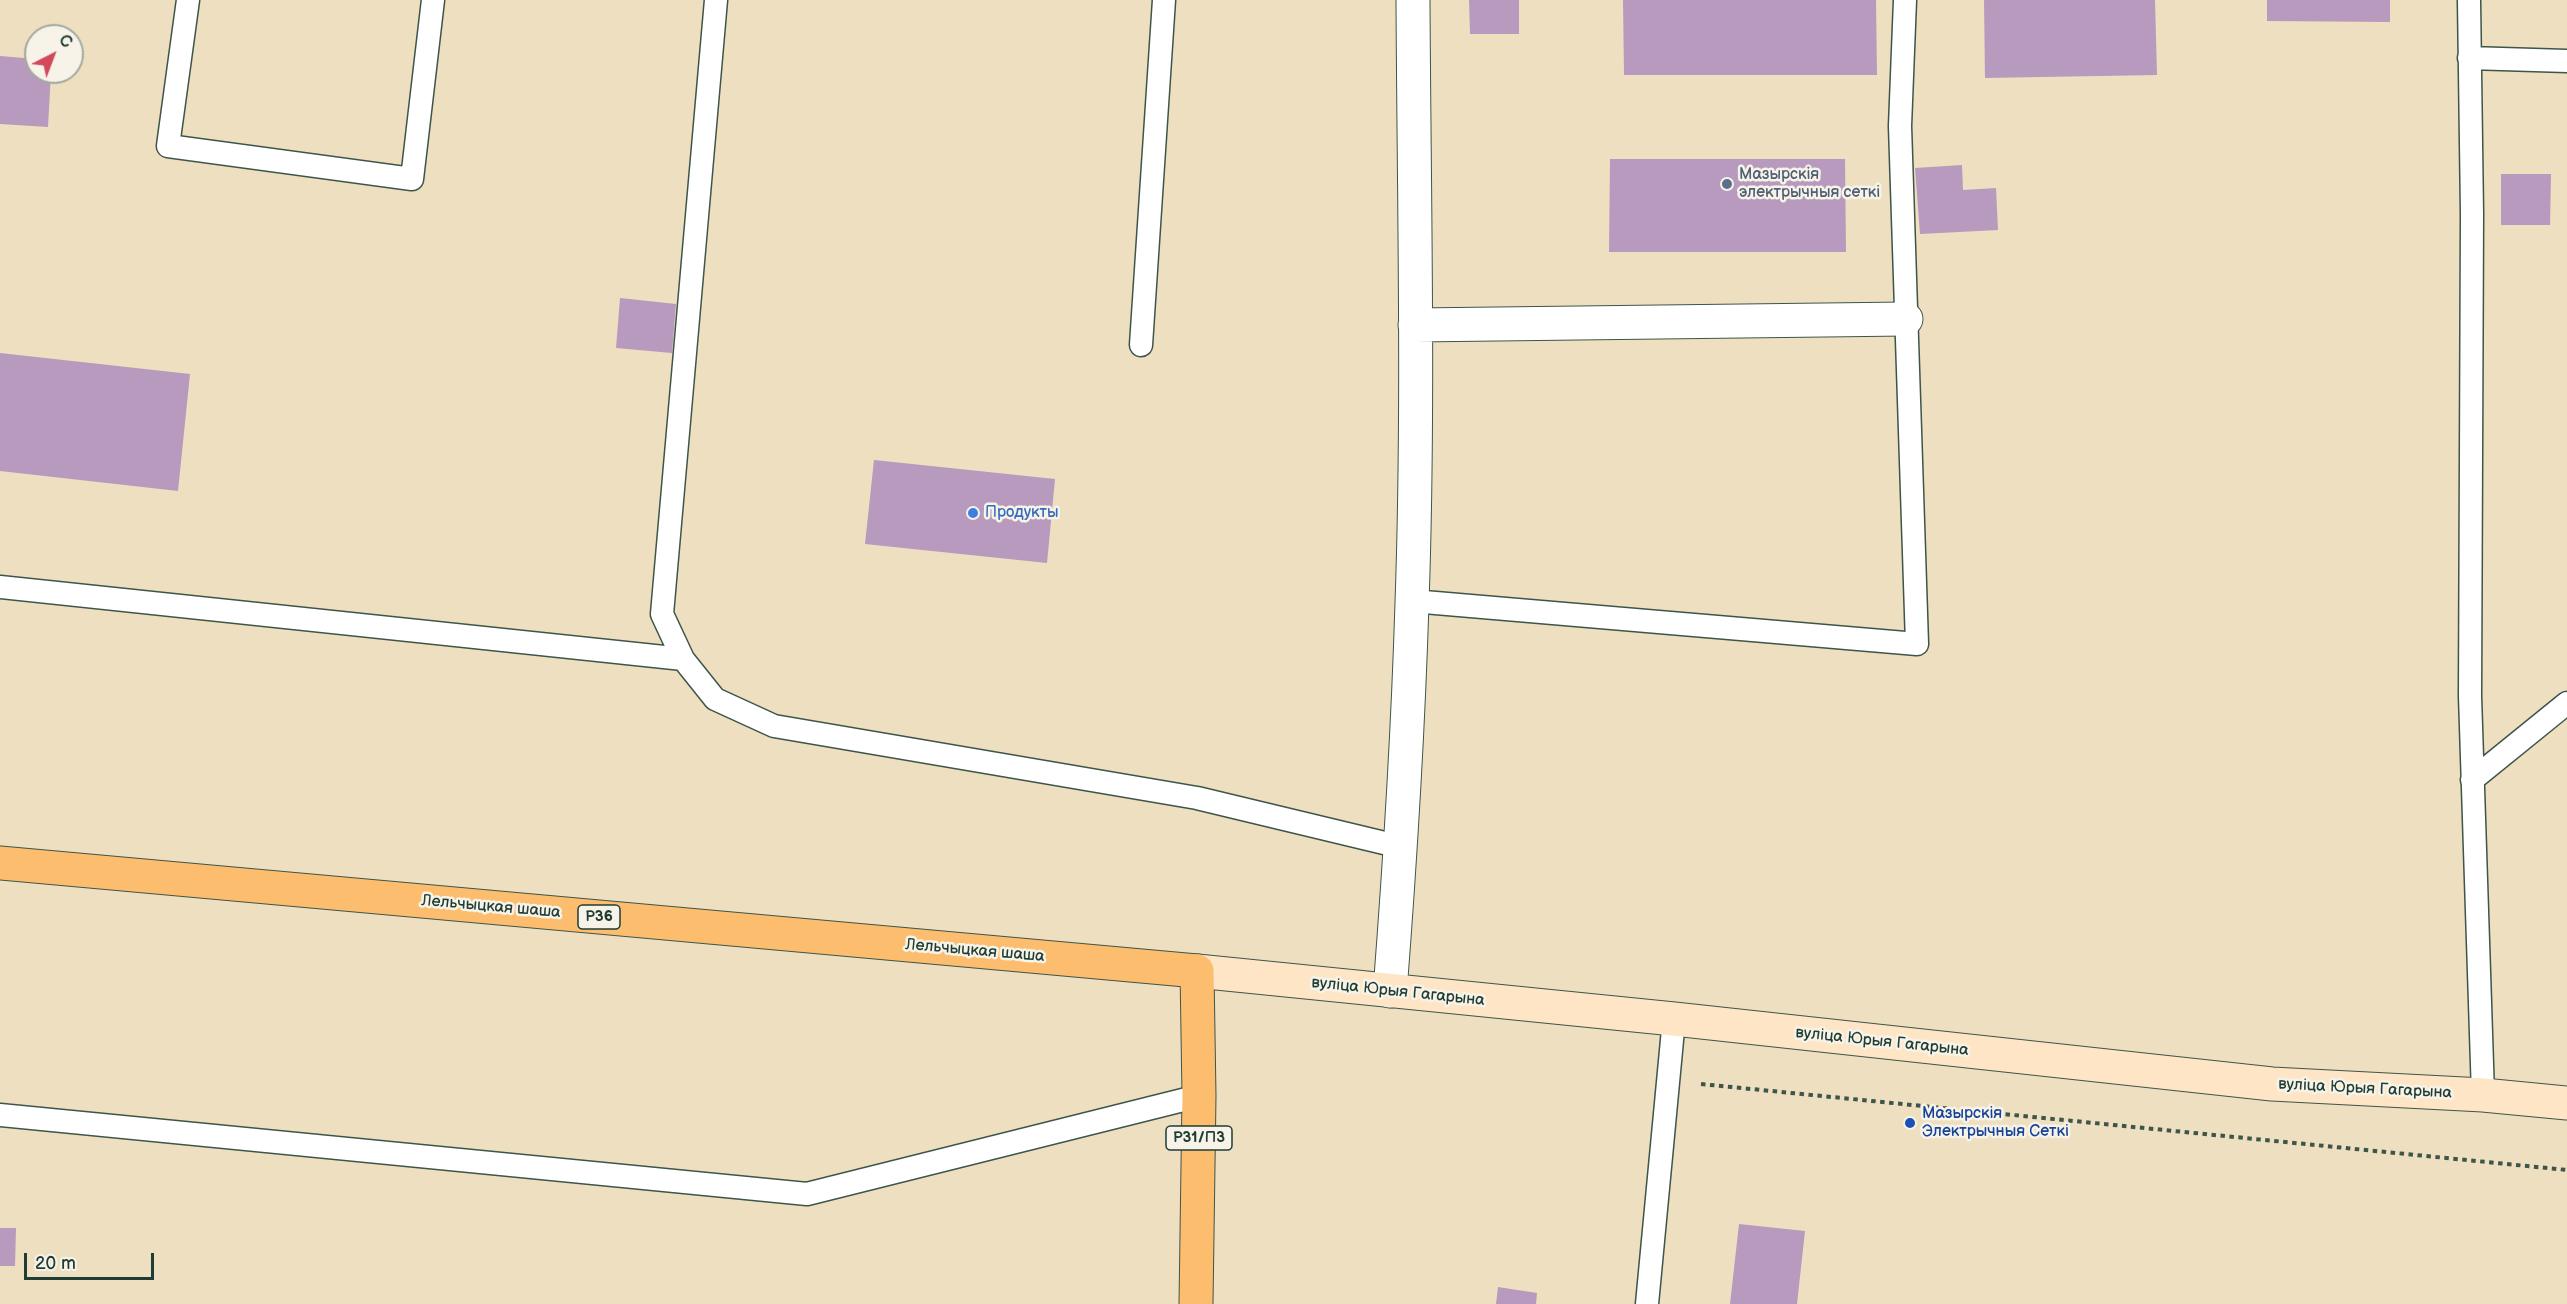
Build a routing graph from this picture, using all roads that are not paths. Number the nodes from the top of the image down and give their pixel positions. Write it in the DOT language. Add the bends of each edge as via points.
graph roads {
  1 [pos="188,0"];
  2 [pos="433,0"];
  3 [pos="716,0"];
  4 [pos="1164,0"];
  5 [pos="1413,0"];
  6 [pos="1905,0"];
  7 [pos="2469,0"];
  8 [pos="2469,58"];
  9 [pos="2567,61"];
  10 [pos="1906,320"];
  11 [pos="1415,325"];
  12 [pos="1141,345"];
  13 [pos="0,587"];
  14 [pos="1412,601"];
  15 [pos="683,659"];
  16 [pos="2567,703"];
  17 [pos="2472,780"];
  18 [pos="1401,847"];
  19 [pos="0,863"];
  20 [pos="1197,971"];
  21 [pos="1390,991"];
  22 [pos="1674,1019"];
  23 [pos="2483,1095"];
  24 [pos="1199,1096"];
  25 [pos="2567,1103"];
  26 [pos="0,1115"];
  27 [pos="1196,1304"];
  28 [pos="1647,1304"];
  1 -- 2 [label="lane" via="168,146 412,179"];
  3 -- 15 [label="lane" via="662,614"];
  4 -- 12 [label="lane"];
  5 -- 11 [label="street"];
  6 -- 10 [label="lane" via="1900,126"];
  7 -- 8 [label="lane"];
  8 -- 9 [label="lane"];
  8 -- 17 [label="lane"];
  10 -- 11 [label="street"];
  10 -- 14 [label="lane" via="1917,644"];
  11 -- 14 [label="street"];
  13 -- 15 [label="lane"];
  14 -- 18 [label="street"];
  15 -- 18 [label="lane" via="715,699 774,726 1197,798"];
  16 -- 17 [label="lane"];
  17 -- 23 [label="lane"];
  18 -- 21 [label="street"];
  19 -- 20 [label="main road, Лельчыцкая шаша / Р36"];
  20 -- 21 [label="main road, вуліца Юрыя Гагарына / Р36"];
  20 -- 24 [label="main road, Р31/П3"];
  21 -- 22 [label="main road, вуліца Юрыя Гагарына / Р36"];
  22 -- 23 [label="main road, вуліца Юрыя Гагарына / Р36" via="2272,1084"];
  22 -- 28 [label="lane"];
  23 -- 25 [label="main road, вуліца Юрыя Гагарына / Р36"];
  24 -- 26 [label="lane" via="807,1194"];
  24 -- 27 [label="main road, Р31/П3"];
}
